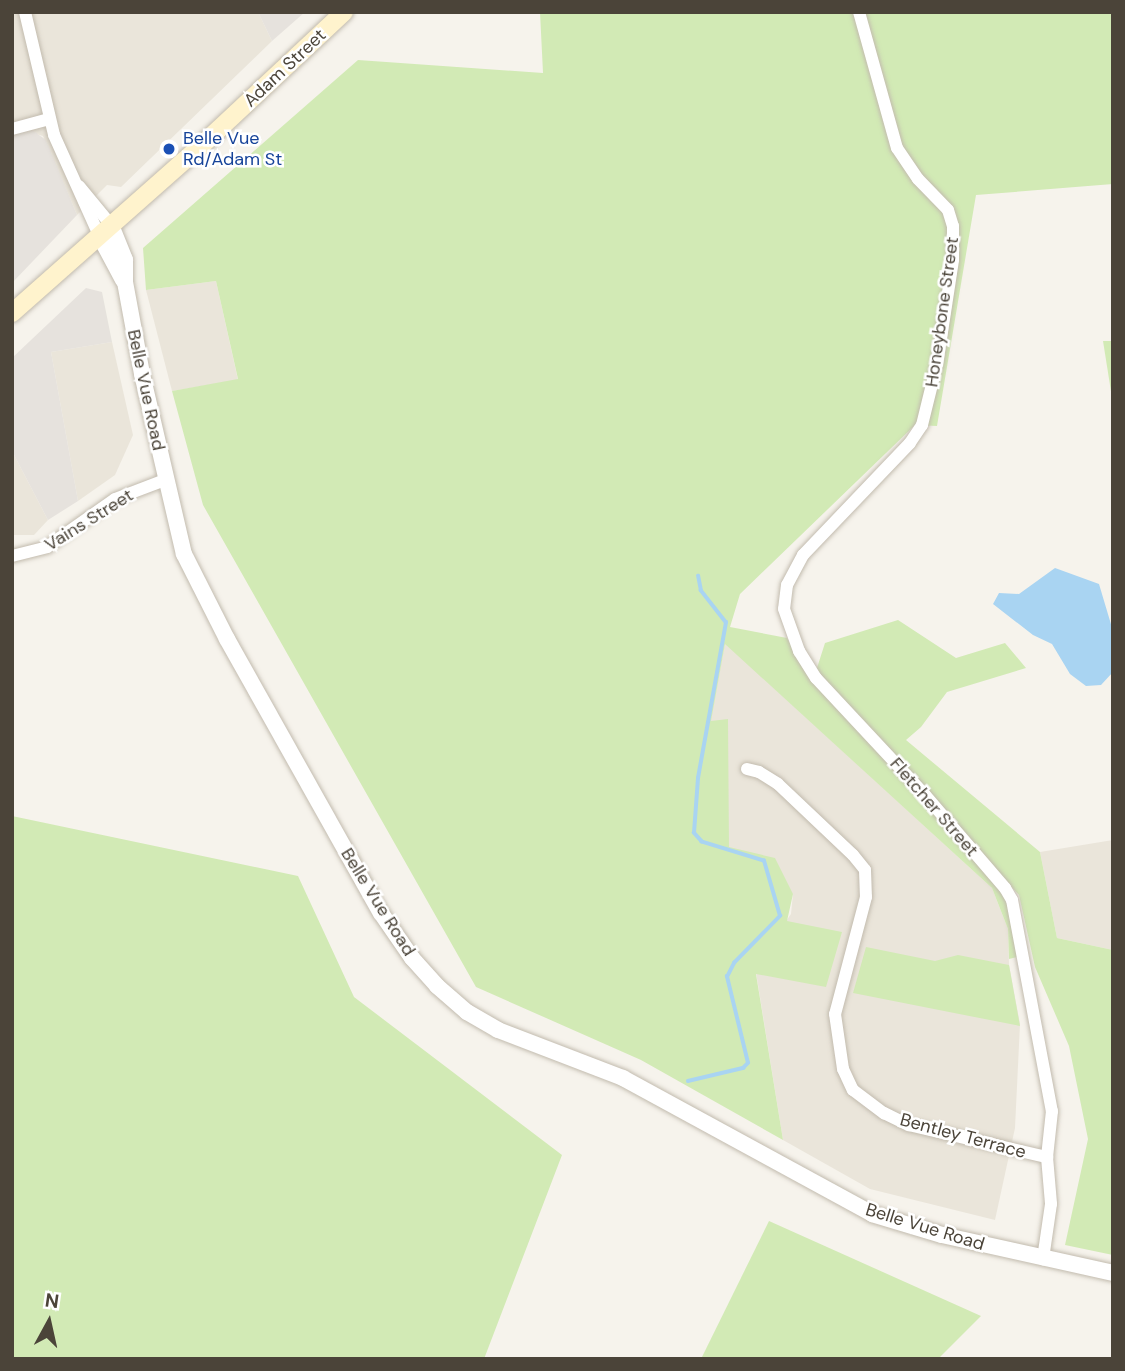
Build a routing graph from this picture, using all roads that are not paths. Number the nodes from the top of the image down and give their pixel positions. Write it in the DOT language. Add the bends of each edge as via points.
graph roads {
  1 [pos="25,12"];
  2 [pos="344,12"];
  3 [pos="859,12"];
  4 [pos="49,120"];
  5 [pos="12,129"];
  6 [pos="105,230"];
  7 [pos="12,313"];
  8 [pos="922,425"];
  9 [pos="165,480"];
  10 [pos="12,556"];
  11 [pos="747,769"];
  12 [pos="1046,1157"];
  13 [pos="1043,1259"];
  14 [pos="1113,1273"];
  1 -- 4 [label="street, Belle Vue Road"];
  2 -- 6 [label="main road, Adam Street"];
  3 -- 8 [label="street, Honeybone Street" via="897,148 918,179 942,200 953,226 953,260 939,351"];
  4 -- 5 [label="street"];
  4 -- 6 [label="street, Belle Vue Road" via="76,183"];
  6 -- 7 [label="main road, Adam Street"];
  6 -- 9 [label="street, Belle Vue Road" via="125,260 125,282"];
  8 -- 12 [label="street, Fletcher Street" via="803,555 787,585 784,608 799,651 816,678 925,795 1012,900 1052,1111"];
  9 -- 10 [label="street, Vains Street" via="115,499 47,547"];
  9 -- 13 [label="street, Belle Vue Road" via="184,554 228,639 381,913 436,986 498,1030 623,1077 862,1209 942,1236"];
  11 -- 12 [label="street, Bentley Terrace" via="778,784 865,870 866,897 835,1014 843,1069 853,1090 909,1125"];
  12 -- 13 [label="street, Fletcher Street" via="1051,1204"];
  13 -- 14 [label="street, Belle Vue Road"];
}
